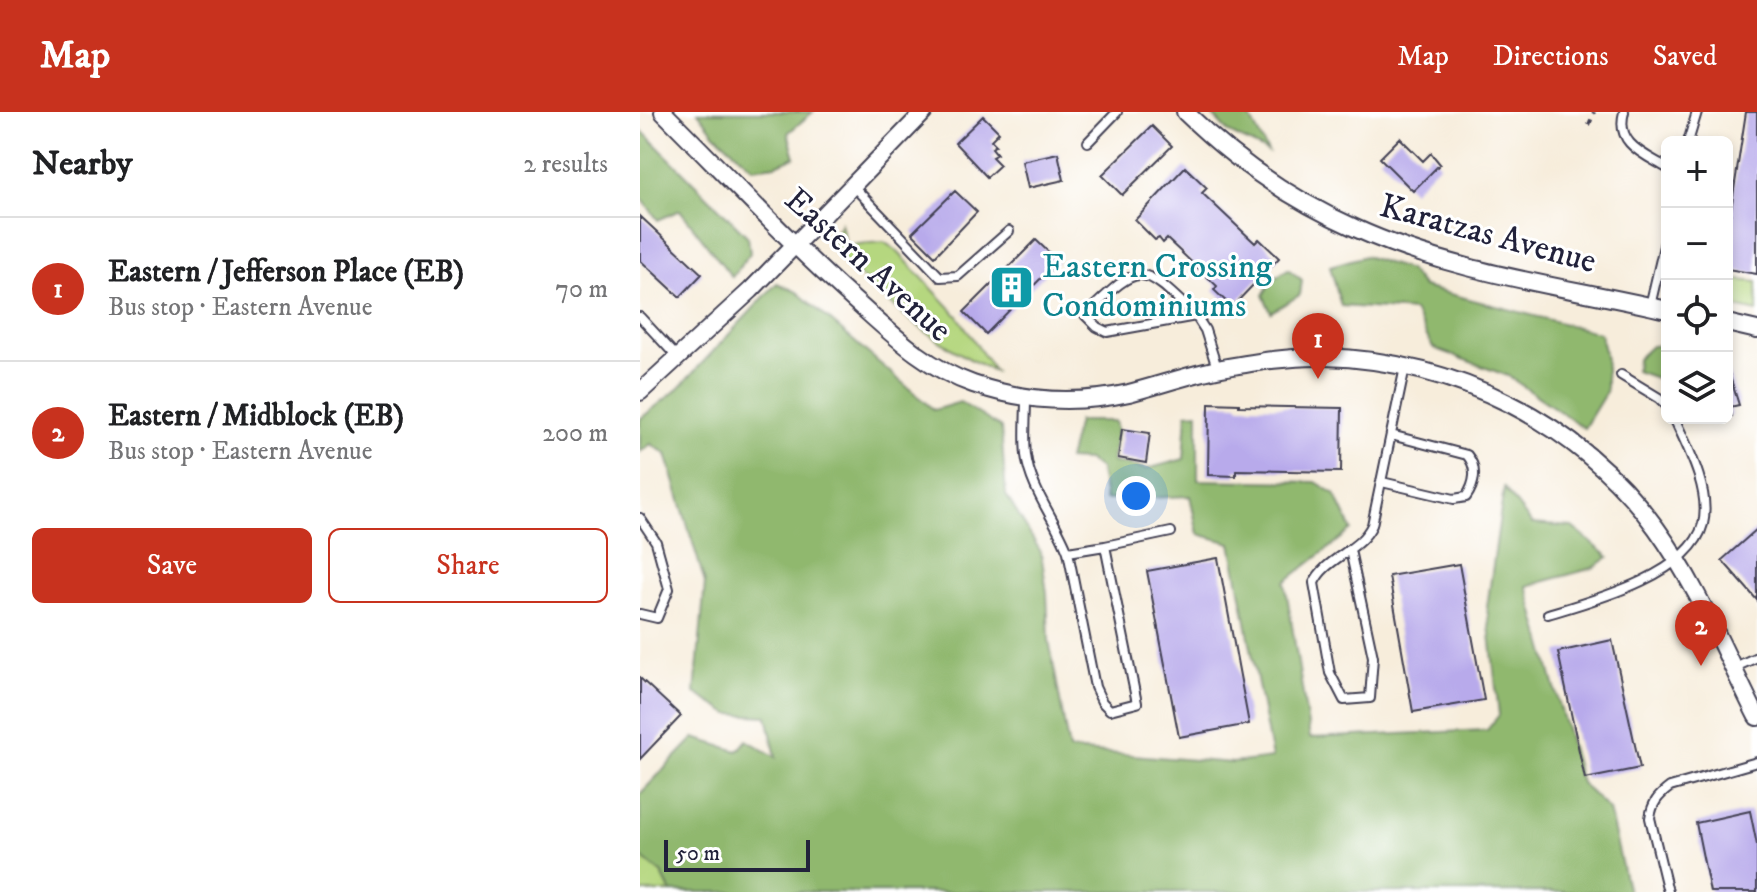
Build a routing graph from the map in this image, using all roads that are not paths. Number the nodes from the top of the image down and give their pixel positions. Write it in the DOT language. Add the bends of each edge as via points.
graph roads {
  1 [pos="663,112"];
  2 [pos="924,112"];
  3 [pos="1117,112"];
  4 [pos="1185,112"];
  5 [pos="1624,112"];
  6 [pos="1697,112"];
  7 [pos="1690,136"];
  8 [pos="1088,142"];
  9 [pos="1661,164"];
  10 [pos="853,186"];
  11 [pos="1009,231"];
  12 [pos="795,245"];
  13 [pos="1662,280"];
  14 [pos="1659,308"];
  15 [pos="1196,316"];
  16 [pos="640,317"];
  17 [pos="1733,324"];
  18 [pos="1757,330"];
  19 [pos="678,357"];
  20 [pos="1405,366"];
  21 [pos="1217,369"];
  22 [pos="1621,375"];
  23 [pos="640,392"];
  24 [pos="1026,399"];
  25 [pos="1661,400"];
  26 [pos="1676,424"];
  27 [pos="1391,435"];
  28 [pos="1382,482"];
  29 [pos="640,518"];
  30 [pos="1171,532"];
  31 [pos="1105,546"];
  32 [pos="1350,550"];
  33 [pos="1068,552"];
  34 [pos="1677,560"];
  35 [pos="640,614"];
  36 [pos="1548,614"];
  37 [pos="1757,657"];
  38 [pos="1733,669"];
  39 [pos="1757,717"];
  40 [pos="1757,762"];
  41 [pos="1668,892"];
  1 -- 12 [label="street, Eastern Avenue"];
  2 -- 10 [label="street"];
  3 -- 8 [label="lane"];
  4 -- 14 [label="street, Karatzas Avenue" via="1266,179 1355,229 1449,261"];
  5 -- 9 [label="lane" via="1622,132 1630,146"];
  6 -- 7 [label="lane"];
  10 -- 11 [label="lane" via="940,277 958,276"];
  10 -- 12 [label="street"];
  12 -- 19 [label="street"];
  12 -- 24 [label="street, Eastern Avenue" via="928,362 970,383"];
  13 -- 14 [label="lane"];
  15 -- 15 [label="lane" via="1107,332 1085,315 1124,277 1142,273"];
  15 -- 21 [label="lane"];
  16 -- 19 [label="lane"];
  17 -- 18 [label="street"];
  19 -- 23 [label="street"];
  20 -- 21 [label="street, Eastern Avenue" via="1323,357"];
  20 -- 27 [label="lane"];
  20 -- 34 [label="street, Eastern Avenue" via="1499,398 1584,450 1633,499"];
  21 -- 24 [label="street, Eastern Avenue" via="1100,398"];
  22 -- 25 [label="lane"];
  24 -- 33 [label="lane" via="1031,477"];
  26 -- 34 [label="lane" via="1701,487 1704,521 1699,536"];
  27 -- 28 [label="lane"];
  27 -- 28 [label="lane" via="1467,455 1475,470 1473,487 1466,497 1454,499"];
  28 -- 32 [label="lane" via="1366,537"];
  29 -- 35 [label="lane" via="656,542 669,589 657,618"];
  30 -- 31 [label="lane"];
  31 -- 33 [label="lane"];
  31 -- 33 [label="lane" via="1137,703 1125,708 1110,710 1095,687"];
  32 -- 32 [label="lane" via="1318,573 1314,583 1330,673 1344,700 1370,698 1373,657"];
  34 -- 36 [label="lane" via="1626,590"];
  34 -- 38 [label="street, Eastern Avenue"];
  37 -- 38 [label="lane"];
  38 -- 39 [label="street, Eastern Avenue"];
  40 -- 41 [label="lane" via="1670,787 1651,806"];
}
